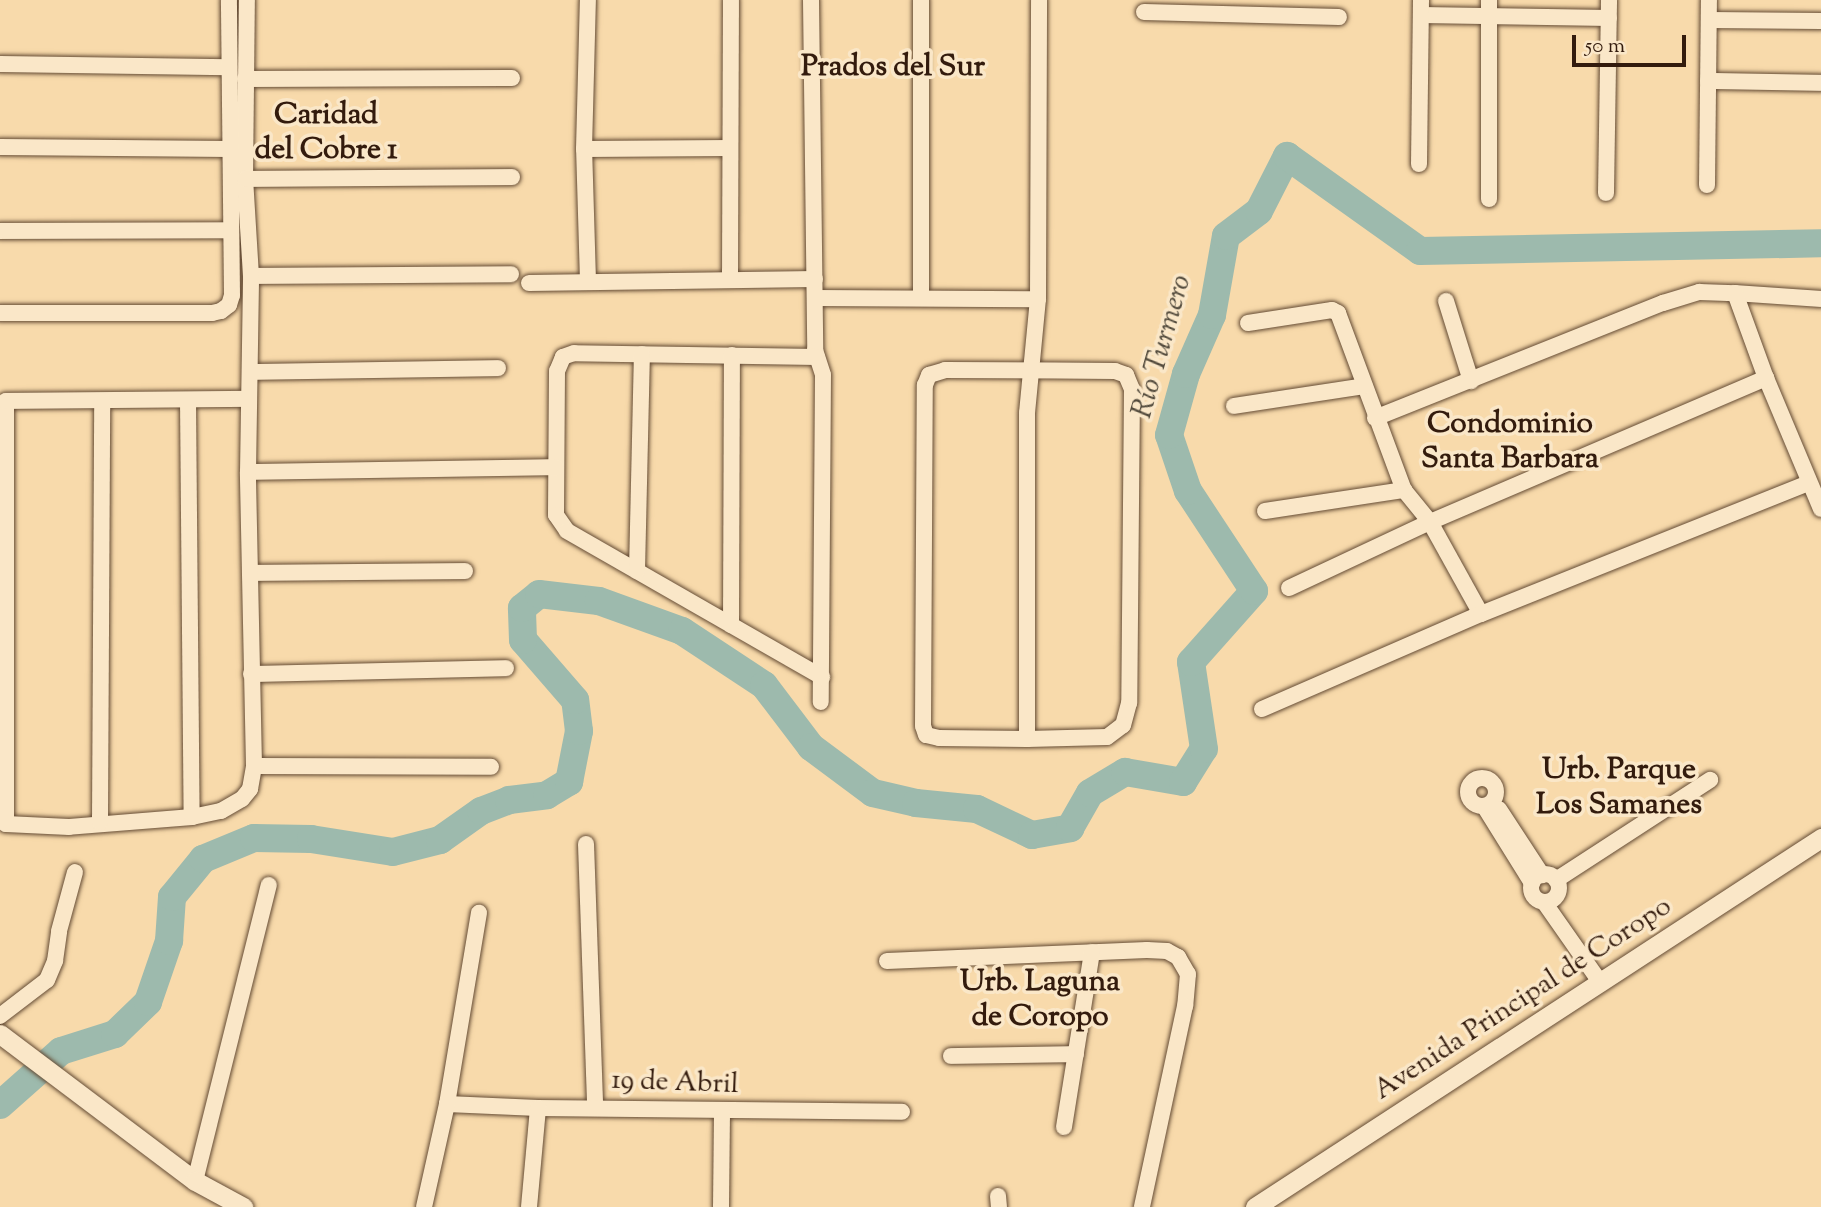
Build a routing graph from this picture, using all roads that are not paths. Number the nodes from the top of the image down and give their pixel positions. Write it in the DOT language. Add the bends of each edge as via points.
graph roads {
  1 [pos="229,0"];
  2 [pos="247,0"];
  3 [pos="588,0"];
  4 [pos="731,0"];
  5 [pos="811,0"];
  6 [pos="921,0"];
  7 [pos="1039,0"];
  8 [pos="1609,0"];
  9 [pos="1709,0"];
  10 [pos="1235,7"];
  11 [pos="1421,7"];
  12 [pos="1490,7"];
  13 [pos="1144,12"];
  14 [pos="1339,18"];
  15 [pos="1609,18"];
  16 [pos="1709,20"];
  17 [pos="1821,21"];
  18 [pos="0,64"];
  19 [pos="229,67"];
  20 [pos="512,78"];
  21 [pos="245,79"];
  22 [pos="1708,81"];
  23 [pos="1821,83"];
  24 [pos="0,148"];
  25 [pos="730,148"];
  26 [pos="230,149"];
  27 [pos="584,149"];
  28 [pos="1419,164"];
  29 [pos="512,177"];
  30 [pos="245,179"];
  31 [pos="1707,185"];
  32 [pos="1606,194"];
  33 [pos="1489,199"];
  34 [pos="231,230"];
  35 [pos="0,231"];
  36 [pos="511,274"];
  37 [pos="251,276"];
  38 [pos="730,278"];
  39 [pos="815,279"];
  40 [pos="588,281"];
  41 [pos="528,283"];
  42 [pos="1735,293"];
  43 [pos="921,297"];
  44 [pos="815,298"];
  45 [pos="1038,299"];
  46 [pos="1821,299"];
  47 [pos="1446,301"];
  48 [pos="0,313"];
  49 [pos="1248,323"];
  50 [pos="642,354"];
  51 [pos="732,355"];
  52 [pos="817,357"];
  53 [pos="498,368"];
  54 [pos="250,372"];
  55 [pos="1033,372"];
  56 [pos="1766,378"];
  57 [pos="1471,381"];
  58 [pos="1364,387"];
  59 [pos="249,399"];
  60 [pos="188,400"];
  61 [pos="102,401"];
  62 [pos="1234,406"];
  63 [pos="1375,418"];
  64 [pos="556,467"];
  65 [pos="248,472"];
  66 [pos="1809,483"];
  67 [pos="1404,490"];
  68 [pos="1821,509"];
  69 [pos="1265,511"];
  70 [pos="1430,522"];
  71 [pos="465,571"];
  72 [pos="637,572"];
  73 [pos="250,573"];
  74 [pos="1289,588"];
  75 [pos="1481,614"];
  76 [pos="731,625"];
  77 [pos="506,668"];
  78 [pos="251,674"];
  79 [pos="821,677"];
  80 [pos="821,702"];
  81 [pos="1262,709"];
  82 [pos="1027,739"];
  83 [pos="254,766"];
  84 [pos="491,767"];
  85 [pos="1710,780"];
  86 [pos="1489,803"];
  87 [pos="192,817"];
  88 [pos="100,822"];
  89 [pos="3,824"];
  90 [pos="1821,838"];
  91 [pos="586,844"];
  92 [pos="75,872"];
  93 [pos="1543,879"];
  94 [pos="269,885"];
  95 [pos="1549,900"];
  96 [pos="479,913"];
  97 [pos="1092,953"];
  98 [pos="887,961"];
  99 [pos="1604,980"];
  100 [pos="0,1016"];
  101 [pos="0,1034"];
  102 [pos="1076,1054"];
  103 [pos="951,1056"];
  104 [pos="447,1104"];
  105 [pos="596,1107"];
  106 [pos="538,1108"];
  107 [pos="722,1111"];
  108 [pos="902,1112"];
  109 [pos="1064,1127"];
  110 [pos="195,1181"];
  111 [pos="243,1207"];
  112 [pos="424,1207"];
  113 [pos="529,1207"];
  114 [pos="721,1207"];
  115 [pos="1142,1207"];
  116 [pos="1255,1207"];
  1 -- 19 [label="street"];
  2 -- 21 [label="street"];
  3 -- 27 [label="street"];
  4 -- 25 [label="street"];
  5 -- 39 [label="street"];
  6 -- 43 [label="street"];
  7 -- 45 [label="street"];
  8 -- 15 [label="street"];
  9 -- 16 [label="street"];
  10 -- 13 [label="street"];
  10 -- 14 [label="street"];
  11 -- 12 [label="street"];
  11 -- 28 [label="street"];
  12 -- 15 [label="street"];
  12 -- 33 [label="street"];
  15 -- 32 [label="street"];
  16 -- 17 [label="street"];
  16 -- 22 [label="street"];
  18 -- 19 [label="street"];
  19 -- 26 [label="street"];
  20 -- 21 [label="street"];
  21 -- 30 [label="street"];
  22 -- 23 [label="street"];
  22 -- 31 [label="street"];
  24 -- 26 [label="street"];
  25 -- 27 [label="street"];
  25 -- 38 [label="street"];
  26 -- 34 [label="street"];
  27 -- 40 [label="street"];
  29 -- 30 [label="street"];
  30 -- 37 [label="street"];
  34 -- 35 [label="street"];
  34 -- 48 [label="street" via="232,295 221,312"];
  36 -- 37 [label="street"];
  37 -- 54 [label="street"];
  38 -- 39 [label="street"];
  38 -- 40 [label="street"];
  39 -- 44 [label="street"];
  40 -- 41 [label="street"];
  42 -- 46 [label="street"];
  42 -- 56 [label="street"];
  42 -- 57 [label="street" via="1699,292 1663,303"];
  43 -- 44 [label="street"];
  43 -- 45 [label="street"];
  44 -- 52 [label="street"];
  45 -- 55 [label="street"];
  47 -- 57 [label="street"];
  49 -- 58 [label="street" via="1336,311"];
  50 -- 51 [label="street"];
  50 -- 64 [label="street" via="574,353 563,357 557,371"];
  50 -- 72 [label="street"];
  51 -- 52 [label="street"];
  51 -- 76 [label="street"];
  52 -- 79 [label="street" via="823,375"];
  53 -- 54 [label="street"];
  54 -- 59 [label="street"];
  55 -- 82 [label="street" via="1027,413"];
  55 -- 82 [label="street" via="1115,371 1126,375 1132,389 1129,703 1123,726 1107,737"];
  55 -- 82 [label="street" via="945,370 929,375 925,385 923,726 926,735 939,738"];
  56 -- 66 [label="street"];
  56 -- 70 [label="street"];
  57 -- 63 [label="street"];
  58 -- 62 [label="street"];
  58 -- 63 [label="street"];
  59 -- 60 [label="street"];
  59 -- 65 [label="street"];
  60 -- 61 [label="street"];
  60 -- 87 [label="street"];
  61 -- 88 [label="street"];
  61 -- 89 [label="street" via="6,401"];
  63 -- 67 [label="street"];
  64 -- 65 [label="street"];
  64 -- 72 [label="street" via="556,514 567,531"];
  65 -- 73 [label="street"];
  66 -- 68 [label="street"];
  66 -- 75 [label="street"];
  67 -- 69 [label="street"];
  67 -- 70 [label="street"];
  70 -- 74 [label="street"];
  70 -- 75 [label="street"];
  71 -- 73 [label="street"];
  72 -- 76 [label="street"];
  73 -- 78 [label="street"];
  75 -- 81 [label="street"];
  76 -- 79 [label="street"];
  77 -- 78 [label="street"];
  78 -- 83 [label="street"];
  79 -- 80 [label="street"];
  83 -- 84 [label="street"];
  83 -- 87 [label="street" via="250,789 242,799 221,811"];
  85 -- 93 [label="street"];
  86 -- 93 [label="street"];
  87 -- 88 [label="street"];
  88 -- 89 [label="street" via="69,827"];
  90 -- 99 [label="street, Avenida Principal de Coropo"];
  91 -- 105 [label="street"];
  92 -- 100 [label="street" via="47,980"];
  93 -- 95 [label="street" via="1559,889"];
  93 -- 95 [label="street" via="1533,895"];
  94 -- 110 [label="street"];
  95 -- 99 [label="street"];
  96 -- 104 [label="street"];
  97 -- 98 [label="street"];
  97 -- 102 [label="street"];
  97 -- 115 [label="street" via="1167,951 1178,957 1188,974"];
  99 -- 116 [label="street, Avenida Principal de Coropo"];
  101 -- 110 [label="street"];
  102 -- 103 [label="street"];
  102 -- 109 [label="street"];
  104 -- 106 [label="street, 19 de Abril"];
  104 -- 112 [label="street"];
  105 -- 106 [label="street, 19 de Abril"];
  105 -- 107 [label="street, 19 de Abril"];
  106 -- 113 [label="street"];
  107 -- 108 [label="street, 19 de Abril"];
  107 -- 114 [label="street"];
  110 -- 111 [label="street"];
}
